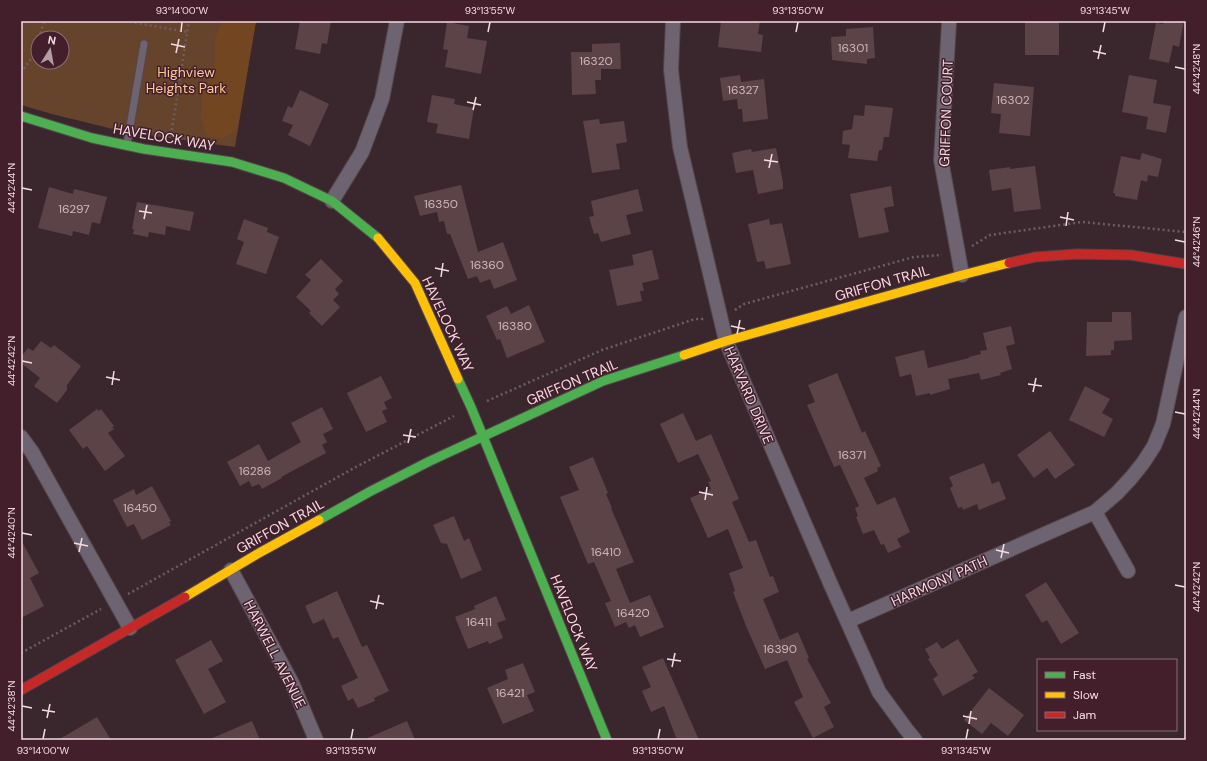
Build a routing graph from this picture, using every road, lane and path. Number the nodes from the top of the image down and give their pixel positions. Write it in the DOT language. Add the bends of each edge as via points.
graph roads {
  1 [pos="125,21"];
  2 [pos="189,21"];
  3 [pos="397,21"];
  4 [pos="673,21"];
  5 [pos="949,23"];
  6 [pos="187,32"];
  7 [pos="144,44"];
  8 [pos="30,60"];
  9 [pos="21,73"];
  10 [pos="21,116"];
  11 [pos="126,146"];
  12 [pos="169,153"];
  13 [pos="332,201"];
  14 [pos="1186,264"];
  15 [pos="962,275"];
  16 [pos="1186,317"];
  17 [pos="721,318"];
  18 [pos="726,340"];
  19 [pos="471,408"];
  20 [pos="483,436"];
  21 [pos="21,437"];
  22 [pos="1095,512"];
  23 [pos="231,570"];
  24 [pos="1128,571"];
  25 [pos="115,601"];
  26 [pos="848,621"];
  27 [pos="130,628"];
  28 [pos="21,653"];
  29 [pos="21,690"];
  30 [pos="316,740"];
  31 [pos="607,740"];
  32 [pos="915,740"];
  1 -- 6 [label="path"];
  2 -- 6 [label="path"];
  3 -- 13 [label="street" via="382,99 362,152"];
  4 -- 17 [label="street, HARVARD DRIVE" via="671,70 680,147"];
  5 -- 15 [label="street, GRIFFON COURT" via="941,160"];
  6 -- 12 [label="path"];
  7 -- 11 [label="lane"];
  8 -- 9 [label="path"];
  10 -- 11 [label="street, HAVELOCK WAY"];
  11 -- 12 [label="street, HAVELOCK WAY"];
  12 -- 13 [label="street, HAVELOCK WAY" via="232,162 284,178"];
  13 -- 19 [label="street, HAVELOCK WAY" via="378,238 415,282"];
  14 -- 15 [label="street, GRIFFON TRAIL" via="1131,255 1077,254 1035,257"];
  15 -- 18 [label="street, GRIFFON TRAIL"];
  16 -- 22 [label="street, HARMONY PATH" via="1163,424 1154,446 1131,478"];
  17 -- 18 [label="street, HARVARD DRIVE"];
  17 -- 19 [label="path" via="695,319 602,350"];
  18 -- 20 [label="street, GRIFFON TRAIL" via="603,381"];
  18 -- 26 [label="street, HARVARD DRIVE"];
  19 -- 20 [label="street, HAVELOCK WAY"];
  19 -- 25 [label="path" via="354,468"];
  20 -- 23 [label="street, GRIFFON TRAIL" via="371,491"];
  20 -- 31 [label="street, HAVELOCK WAY"];
  21 -- 25 [label="street" via="32,452"];
  22 -- 24 [label="street"];
  22 -- 26 [label="street, HARMONY PATH"];
  23 -- 27 [label="street, GRIFFON TRAIL"];
  23 -- 30 [label="street, HARWELL AVENUE" via="292,684"];
  25 -- 27 [label="street"];
  25 -- 28 [label="path"];
  26 -- 32 [label="street, HARVARD DRIVE" via="879,692"];
  27 -- 29 [label="street, GRIFFON TRAIL"];
}
